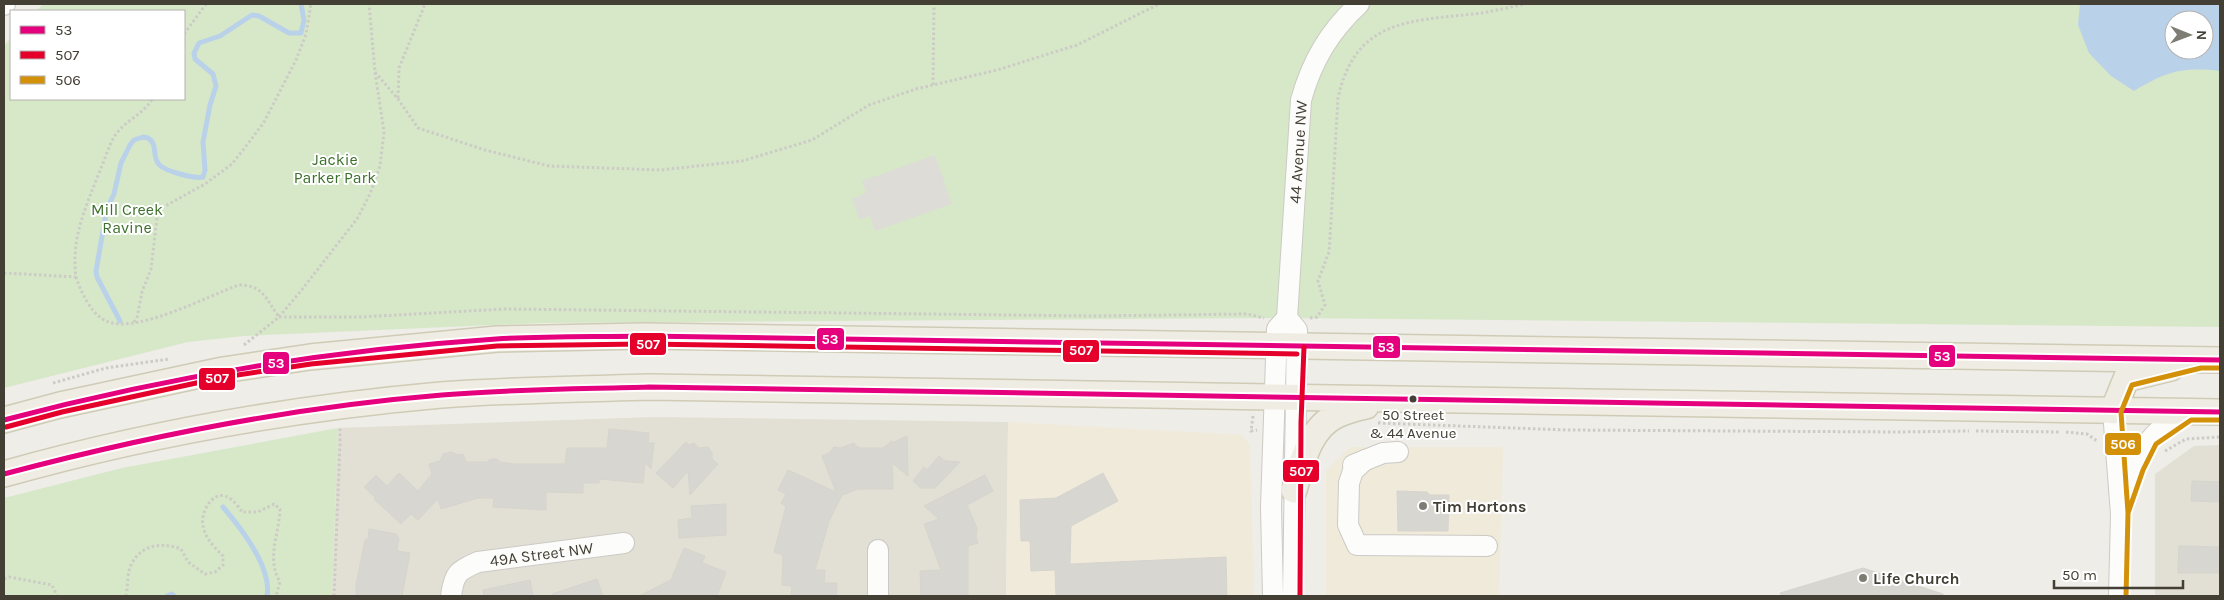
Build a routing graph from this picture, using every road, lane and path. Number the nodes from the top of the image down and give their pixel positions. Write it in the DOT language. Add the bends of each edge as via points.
graph roads {
  1 [pos="206,4"];
  2 [pos="311,4"];
  3 [pos="369,4"];
  4 [pos="425,4"];
  5 [pos="934,4"];
  6 [pos="1158,4"];
  7 [pos="1359,4"];
  8 [pos="1526,4"];
  9 [pos="185,33"];
  10 [pos="374,72"];
  11 [pos="933,85"];
  12 [pos="151,100"];
  13 [pos="398,100"];
  14 [pos="4,273"];
  15 [pos="76,278"];
  16 [pos="279,316"];
  17 [pos="1262,318"];
  18 [pos="1287,318"];
  19 [pos="134,322"];
  20 [pos="240,346"];
  21 [pos="1287,346"];
  22 [pos="170,358"];
  23 [pos="2210,360"];
  24 [pos="50,384"];
  25 [pos="1285,397"];
  26 [pos="1390,399"];
  27 [pos="2113,411"];
  28 [pos="2189,412"];
  29 [pos="2220,412"];
  30 [pos="4,420"];
  31 [pos="1372,422"];
  32 [pos="333,427"];
  33 [pos="2220,437"];
  34 [pos="2114,438"];
  35 [pos="2145,449"];
  36 [pos="1398,452"];
  37 [pos="4,474"];
  38 [pos="1294,490"];
  39 [pos="2120,514"];
  40 [pos="624,543"];
  41 [pos="1487,546"];
  42 [pos="878,550"];
  43 [pos="4,579"];
  44 [pos="57,596"];
  45 [pos="126,596"];
  46 [pos="276,596"];
  47 [pos="334,596"];
  48 [pos="451,596"];
  49 [pos="878,596"];
  50 [pos="1273,596"];
  51 [pos="1293,596"];
  52 [pos="2119,596"];
  1 -- 9 [label="path"];
  2 -- 19 [label="path" via="306,34 296,60 255,135 232,164 205,184 158,210 151,269"];
  3 -- 10 [label="path"];
  4 -- 13 [label="path" via="399,68"];
  5 -- 11 [label="path"];
  6 -- 11 [label="path" via="1077,45 997,70"];
  7 -- 18 [label="street, 44 Avenue NW" via="1327,40 1309,72 1301,100"];
  8 -- 18 [label="path" via="1398,25 1374,36 1362,46 1346,72 1338,98 1329,252 1318,281 1325,305 1317,317"];
  10 -- 13 [label="path"];
  10 -- 16 [label="path" via="384,132 380,166 370,194 357,219"];
  11 -- 13 [label="path" via="869,105 812,140 742,161 661,170 549,166 485,150 418,128"];
  12 -- 15 [label="path" via="116,134 109,149 77,235"];
  14 -- 15 [label="path"];
  15 -- 19 [label="path" via="81,292 106,322"];
  16 -- 17 [label="path" via="360,317 505,309 1095,316 1248,314"];
  16 -- 19 [label="path" via="260,290 251,285 239,285 163,315"];
  16 -- 20 [label="path" via="247,344"];
  18 -- 21 [label="street, 44 Avenue NW" via="1297,330"];
  21 -- 23 [label="main road"];
  21 -- 25 [label="street, 44 Avenue NW"];
  21 -- 30 [label="main road" via="644,336 498,339 310,357 224,370"];
  22 -- 24 [label="path" via="106,368"];
  23 -- 27 [label="main road" via="2126,380"];
  25 -- 26 [label="main road"];
  25 -- 37 [label="main road" via="649,387 545,389 344,406 233,422 147,438"];
  25 -- 38 [label="street, 44 Avenue NW"];
  25 -- 50 [label="street, 44 Avenue NW" via="1271,507"];
  26 -- 27 [label="main road"];
  26 -- 38 [label="main road" via="1336,415 1324,424 1309,444"];
  27 -- 28 [label="main road"];
  27 -- 34 [label="street"];
  28 -- 29 [label="main road"];
  28 -- 35 [label="street" via="2163,428 2150,439"];
  31 -- 34 [label="path" via="1567,430 2063,432 2087,434 2097,441"];
  32 -- 47 [label="path" via="340,430"];
  33 -- 35 [label="path" via="2186,439 2160,454"];
  34 -- 39 [label="street"];
  35 -- 39 [label="street"];
  36 -- 41 [label="street" via="1383,453 1365,460 1353,471 1349,483 1348,525 1357,545"];
  38 -- 51 [label="street, 44 Avenue NW"];
  39 -- 52 [label="street"];
  40 -- 48 [label="street, 49A Street NW" via="478,562 461,569 453,582"];
  42 -- 49 [label="street"];
  43 -- 44 [label="path" via="9,577 52,585"];
  45 -- 46 [label="path" via="130,566 149,546 168,544 181,549 188,562 205,574 215,572 223,565 223,556 202,526 206,509 213,498 221,495 228,496 242,512 258,512 274,504 280,509 272,558 280,582"];
}
